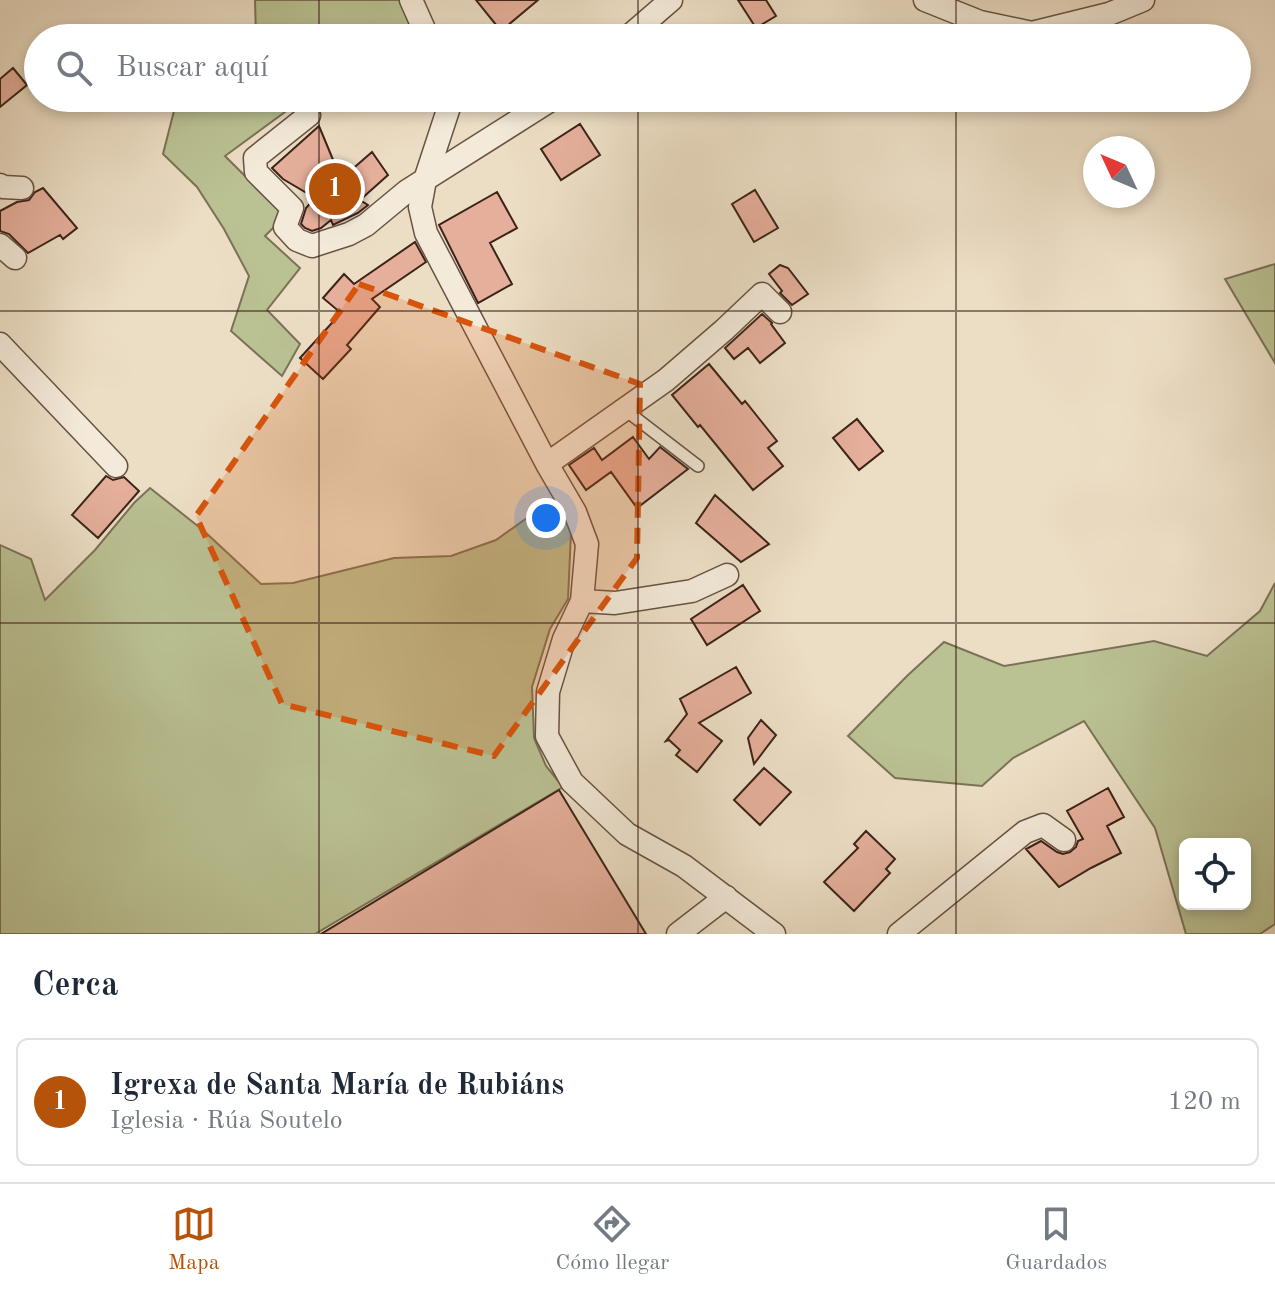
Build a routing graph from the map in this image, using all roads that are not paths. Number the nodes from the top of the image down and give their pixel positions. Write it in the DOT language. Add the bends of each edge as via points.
graph roads {
  1 [pos="411,0"];
  2 [pos="671,0"];
  3 [pos="925,0"];
  4 [pos="1143,0"];
  5 [pos="422,24"];
  6 [pos="643,24"];
  7 [pos="989,24"];
  8 [pos="1068,24"];
  9 [pos="447,112"];
  10 [pos="532,112"];
  11 [pos="309,115"];
  12 [pos="425,180"];
  13 [pos="780,312"];
  14 [pos="0,344"];
  15 [pos="624,409"];
  16 [pos="547,464"];
  17 [pos="116,466"];
  18 [pos="698,466"];
  19 [pos="727,575"];
  20 [pos="582,601"];
  21 [pos="1064,840"];
  22 [pos="726,897"];
  23 [pos="678,934"];
  24 [pos="774,934"];
  25 [pos="899,934"];
  1 -- 5 [label="street"];
  2 -- 6 [label="street"];
  3 -- 7 [label="street"];
  4 -- 8 [label="street"];
  9 -- 12 [label="street"];
  10 -- 12 [label="street"];
  11 -- 12 [label="street" via="255,158 256,172 292,208 285,227 297,240 312,246 349,234"];
  12 -- 16 [label="street" via="420,207 426,233"];
  13 -- 15 [label="street" via="762,294 666,380"];
  14 -- 17 [label="street"];
  15 -- 16 [label="street"];
  15 -- 18 [label="lane"];
  16 -- 20 [label="street" via="587,544"];
  19 -- 20 [label="street" via="692,591 615,603"];
  20 -- 22 [label="street" via="548,692 547,736 572,782 627,834"];
  21 -- 25 [label="street" via="1043,825 1025,832"];
  22 -- 23 [label="street"];
  22 -- 24 [label="street"];
}
